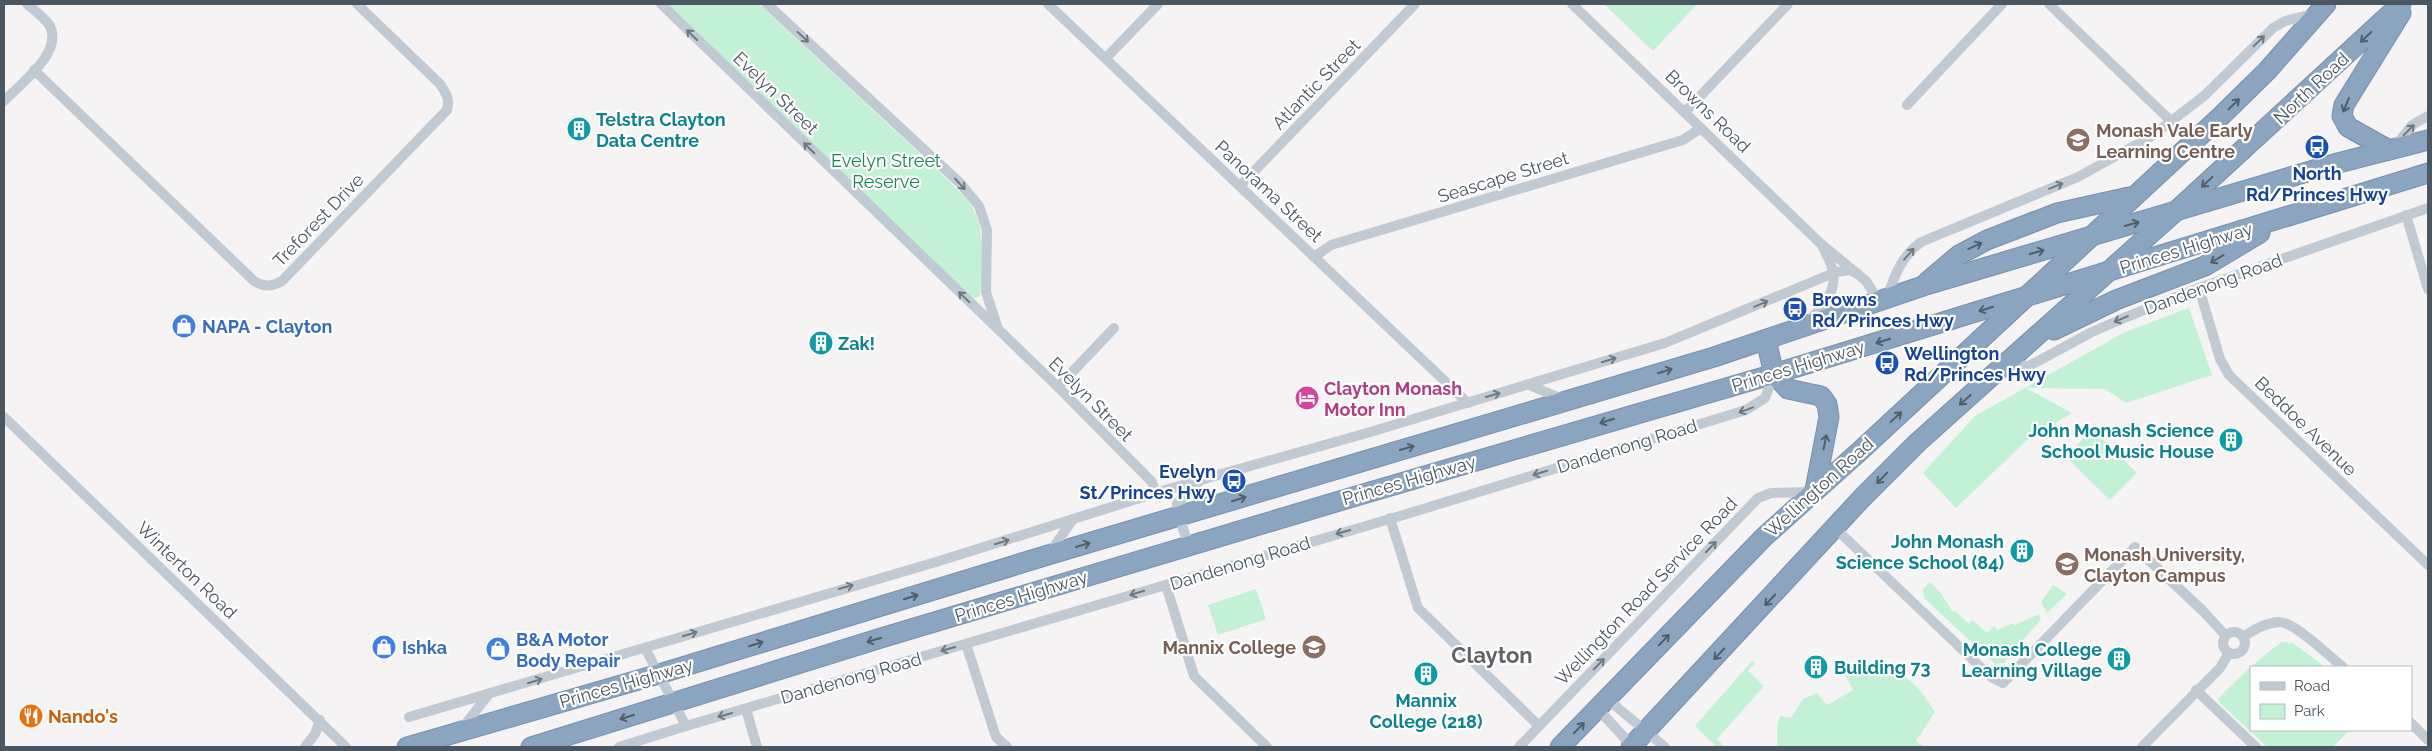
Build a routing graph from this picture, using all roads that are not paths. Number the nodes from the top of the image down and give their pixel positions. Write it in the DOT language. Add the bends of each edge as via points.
graph roads {
  1 [pos="27,4"];
  2 [pos="357,4"];
  3 [pos="661,4"];
  4 [pos="767,4"];
  5 [pos="1048,4"];
  6 [pos="1158,4"];
  7 [pos="1415,4"];
  8 [pos="1572,4"];
  9 [pos="1788,4"];
  10 [pos="2002,4"];
  11 [pos="2049,4"];
  12 [pos="2401,4"];
  13 [pos="2407,4"];
  14 [pos="2322,8"];
  15 [pos="1106,58"];
  16 [pos="34,70"];
  17 [pos="4,101"];
  18 [pos="1906,105"];
  19 [pos="1685,112"];
  20 [pos="2428,116"];
  21 [pos="2172,122"];
  22 [pos="1701,128"];
  23 [pos="2428,140"];
  24 [pos="2391,149"];
  25 [pos="2428,173"];
  26 [pos="1240,186"];
  27 [pos="2133,196"];
  28 [pos="2428,208"];
  29 [pos="2176,211"];
  30 [pos="2406,215"];
  31 [pos="2289,216"];
  32 [pos="2088,237"];
  33 [pos="1820,243"];
  34 [pos="1314,257"];
  35 [pos="1834,272"];
  36 [pos="2108,272"];
  37 [pos="1858,274"];
  38 [pos="1923,286"];
  39 [pos="2199,288"];
  40 [pos="2428,289"];
  41 [pos="2025,296"];
  42 [pos="1883,298"];
  43 [pos="1804,326"];
  44 [pos="1114,328"];
  45 [pos="999,331"];
  46 [pos="1766,340"];
  47 [pos="2028,344"];
  48 [pos="2002,366"];
  49 [pos="1774,374"];
  50 [pos="1529,385"];
  51 [pos="1058,387"];
  52 [pos="1568,401"];
  53 [pos="1468,403"];
  54 [pos="4,417"];
  55 [pos="1202,480"];
  56 [pos="1814,491"];
  57 [pos="1155,493"];
  58 [pos="1179,517"];
  59 [pos="1390,518"];
  60 [pos="1073,519"];
  61 [pos="1835,528"];
  62 [pos="1189,546"];
  63 [pos="1048,555"];
  64 [pos="2428,565"];
  65 [pos="1166,585"];
  66 [pos="2226,635"];
  67 [pos="2243,636"];
  68 [pos="966,644"];
  69 [pos="645,648"];
  70 [pos="2229,653"];
  71 [pos="2342,666"];
  72 [pos="659,674"];
  73 [pos="2196,690"];
  74 [pos="488,695"];
  75 [pos="673,702"];
  76 [pos="1603,704"];
  77 [pos="746,709"];
  78 [pos="409,717"];
  79 [pos="320,720"];
  80 [pos="2412,724"];
  81 [pos="686,726"];
  82 [pos="1539,726"];
  83 [pos="461,730"];
  84 [pos="1646,732"];
  85 [pos="2428,740"];
  86 [pos="305,747"];
  87 [pos="346,747"];
  88 [pos="407,747"];
  89 [pos="531,747"];
  90 [pos="619,747"];
  91 [pos="757,747"];
  92 [pos="1007,747"];
  93 [pos="1267,747"];
  94 [pos="1519,747"];
  95 [pos="1560,747"];
  96 [pos="1632,747"];
  97 [pos="1665,747"];
  98 [pos="2142,747"];
  99 [pos="2256,747"];
  1 -- 16 [label="street" via="49,25 54,40 50,54"];
  2 -- 16 [label="street, Treforest Drive" via="440,84 449,104 447,110 282,281 273,286 254,281"];
  45 -- 3 [label="street, Evelyn Street, one-way"];
  4 -- 45 [label="street, Evelyn Street, one-way" via="960,183 979,206 987,230 986,292"];
  5 -- 15 [label="street, Panorama Street"];
  6 -- 15 [label="street"];
  7 -- 26 [label="street, Atlantic Street"];
  8 -- 19 [label="street, Browns Road"];
  9 -- 19 [label="street"];
  10 -- 18 [label="street"];
  11 -- 21 [label="street"];
  12 -- 29 [label="highway, North Road, one-way"];
  13 -- 24 [label="highway, one-way" via="2344,105 2342,116 2348,127"];
  21 -- 14 [label="street, one-way" via="2204,96 2273,28"];
  27 -- 14 [label="highway, one-way" via="2245,93"];
  15 -- 26 [label="street, Panorama Street"];
  16 -- 17 [label="street"];
  19 -- 22 [label="street, Browns Road"];
  24 -- 20 [label="street, one-way" via="2409,128"];
  42 -- 21 [label="street, one-way" via="1904,260 1921,242 2078,177 2120,156"];
  22 -- 33 [label="street, Browns Road"];
  22 -- 34 [label="street, Seascape Street" via="1683,140 1332,245"];
  23 -- 24 [label="highway"];
  24 -- 29 [label="highway"];
  25 -- 31 [label="highway"];
  26 -- 34 [label="street, Panorama Street"];
  27 -- 32 [label="highway"];
  38 -- 27 [label="highway, one-way" via="1959,255 1987,240 2057,213"];
  28 -- 30 [label="street, Dandenong Road"];
  32 -- 29 [label="highway, one-way"];
  29 -- 36 [label="highway, North Road"];
  30 -- 39 [label="street, Dandenong Road"];
  30 -- 40 [label="street"];
  31 -- 36 [label="highway, Princes Highway"];
  31 -- 47 [label="highway, one-way" via="2204,266 2101,306"];
  38 -- 32 [label="highway, one-way"];
  32 -- 41 [label="highway, Wellington Road"];
  33 -- 35 [label="street, Browns Road"];
  33 -- 37 [label="street, Browns Road"];
  34 -- 53 [label="street, Panorama Street"];
  35 -- 37 [label="street" via="1848,270"];
  35 -- 43 [label="street" via="1830,296"];
  50 -- 35 [label="street, one-way" via="1692,334"];
  36 -- 41 [label="highway, Princes Highway"];
  36 -- 47 [label="highway, Wellington Road"];
  37 -- 42 [label="street, Browns Road"];
  38 -- 42 [label="highway"];
  39 -- 48 [label="street, Dandenong Road, one-way" via="2092,332 2027,367"];
  39 -- 64 [label="street, Beddoe Avenue" via="2220,359 2229,375"];
  41 -- 49 [label="highway, Princes Highway, one-way"];
  56 -- 41 [label="highway, Wellington Road, one-way"];
  42 -- 43 [label="highway, Princes Highway"];
  43 -- 46 [label="highway, Princes Highway"];
  44 -- 51 [label="street"];
  45 -- 51 [label="street, Evelyn Street"];
  46 -- 49 [label="highway"];
  52 -- 46 [label="highway, Princes Highway, one-way"];
  47 -- 48 [label="highway, Wellington Road"];
  48 -- 61 [label="highway, Wellington Road, one-way" via="1917,443"];
  56 -- 49 [label="highway, one-way" via="1829,417 1828,404 1816,394 1788,389"];
  49 -- 59 [label="street, Dandenong Road, one-way" via="1767,395 1751,408"];
  49 -- 62 [label="highway, Princes Highway, one-way"];
  50 -- 52 [label="street"];
  53 -- 50 [label="street, one-way"];
  51 -- 57 [label="street, Evelyn Street" via="1152,482"];
  58 -- 52 [label="highway, Princes Highway, one-way"];
  53 -- 55 [label="street"];
  54 -- 79 [label="street, Winterton Road"];
  55 -- 57 [label="street"];
  55 -- 58 [label="street" via="1179,501"];
  76 -- 56 [label="highway, Wellington Road, one-way" via="1748,553"];
  82 -- 56 [label="street, Wellington Road Service Road, one-way" via="1758,498 1771,493"];
  57 -- 60 [label="street"];
  58 -- 62 [label="street, Dandenong Road"];
  63 -- 58 [label="highway, Princes Highway, one-way"];
  59 -- 65 [label="street, Dandenong Road, one-way"];
  59 -- 82 [label="street" via="1418,608"];
  60 -- 63 [label="street"];
  69 -- 60 [label="street, one-way"];
  61 -- 66 [label="street" via="1991,677 2003,683 2136,547"];
  61 -- 84 [label="highway, Wellington Road, one-way"];
  62 -- 75 [label="highway, Princes Highway, one-way"];
  72 -- 63 [label="highway, Princes Highway, one-way"];
  65 -- 68 [label="street, Dandenong Road, one-way"];
  65 -- 93 [label="street" via="1194,676"];
  66 -- 67 [label="street" via="2234,632"];
  66 -- 70 [label="street" via="2222,643"];
  67 -- 70 [label="street" via="2242,650 2236,654"];
  67 -- 71 [label="street" via="2262,625 2282,622"];
  68 -- 77 [label="street, Dandenong Road, one-way"];
  68 -- 92 [label="street" via="996,737"];
  69 -- 72 [label="street"];
  74 -- 69 [label="street, one-way"];
  70 -- 73 [label="street" via="2220,668"];
  72 -- 75 [label="street"];
  72 -- 83 [label="highway, Princes Highway"];
  73 -- 98 [label="street"];
  73 -- 99 [label="street"];
  74 -- 78 [label="street"];
  74 -- 83 [label="street"];
  75 -- 81 [label="street"];
  75 -- 89 [label="highway, Princes Highway, one-way"];
  76 -- 84 [label="street"];
  95 -- 76 [label="highway, Wellington Road, one-way"];
  76 -- 96 [label="street"];
  77 -- 81 [label="street, Dandenong Road, one-way"];
  77 -- 91 [label="street"];
  79 -- 86 [label="street"];
  79 -- 87 [label="street, Winterton Road"];
  80 -- 85 [label="street"];
  81 -- 90 [label="street, Dandenong Road"];
  82 -- 94 [label="street, Wellington Road Service Road"];
  83 -- 88 [label="highway, Princes Highway"];
  84 -- 96 [label="highway, Wellington Road"];
  84 -- 97 [label="street"];
}
